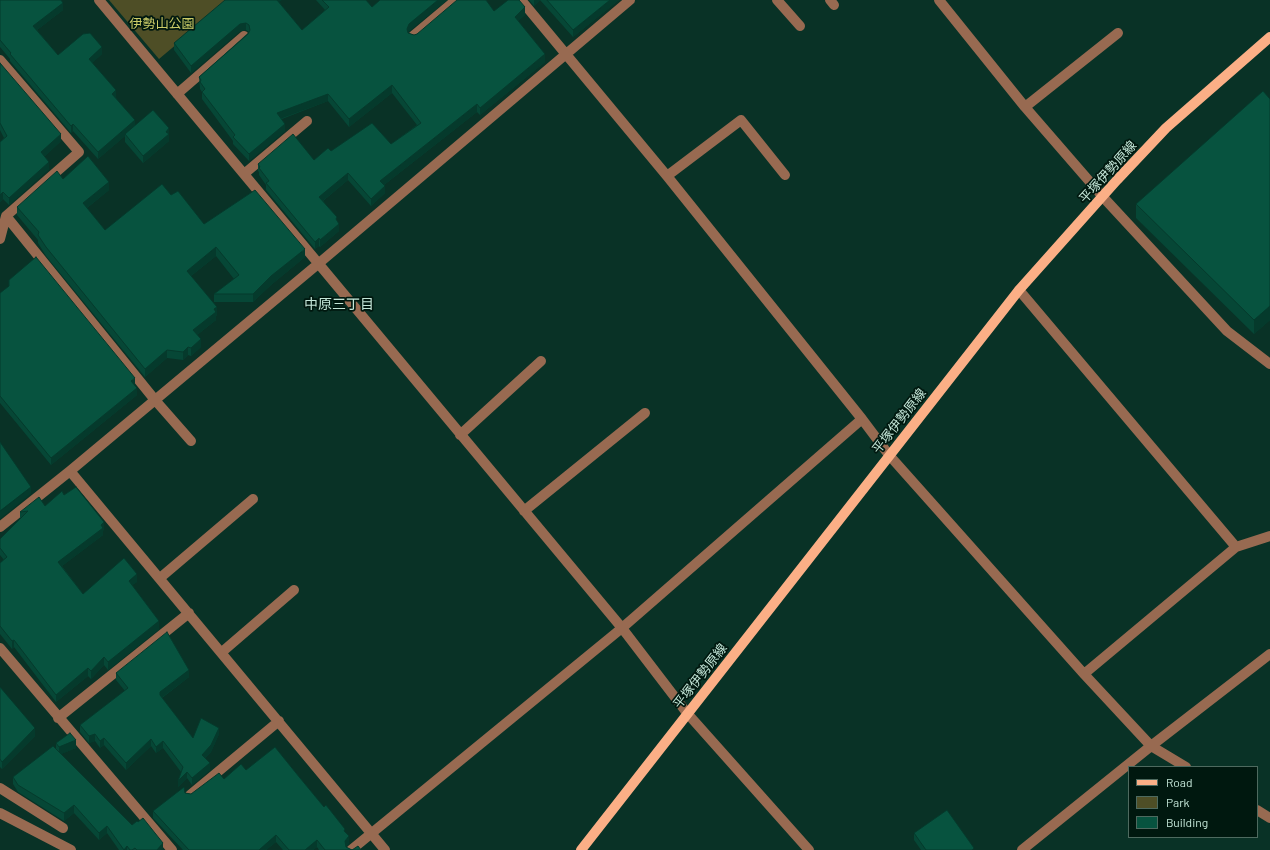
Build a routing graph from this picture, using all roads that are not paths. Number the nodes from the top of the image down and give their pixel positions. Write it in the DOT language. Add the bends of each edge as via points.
graph roads {
  1 [pos="99,0"];
  2 [pos="456,0"];
  3 [pos="521,0"];
  4 [pos="630,0"];
  5 [pos="777,0"];
  6 [pos="939,0"];
  7 [pos="800,26"];
  8 [pos="1118,33"];
  9 [pos="244,36"];
  10 [pos="413,36"];
  11 [pos="1270,37"];
  12 [pos="566,53"];
  13 [pos="0,60"];
  14 [pos="177,94"];
  15 [pos="1025,107"];
  16 [pos="307,121"];
  17 [pos="244,174"];
  18 [pos="785,175"];
  19 [pos="666,176"];
  20 [pos="1103,197"];
  21 [pos="6,216"];
  22 [pos="0,239"];
  23 [pos="318,264"];
  24 [pos="1019,290"];
  25 [pos="541,361"];
  26 [pos="1270,364"];
  27 [pos="155,400"];
  28 [pos="645,413"];
  29 [pos="862,419"];
  30 [pos="460,435"];
  31 [pos="192,441"];
  32 [pos="889,455"];
  33 [pos="70,471"];
  34 [pos="253,499"];
  35 [pos="524,512"];
  36 [pos="0,527"];
  37 [pos="1270,536"];
  38 [pos="1236,547"];
  39 [pos="160,578"];
  40 [pos="294,590"];
  41 [pos="189,613"];
  42 [pos="622,628"];
  43 [pos="0,648"];
  44 [pos="222,652"];
  45 [pos="1270,654"];
  46 [pos="1084,674"];
  47 [pos="687,713"];
  48 [pos="58,718"];
  49 [pos="279,721"];
  50 [pos="1151,746"];
  51 [pos="1184,766"];
  52 [pos="0,788"];
  53 [pos="190,795"];
  54 [pos="1258,811"];
  55 [pos="0,813"];
  56 [pos="1270,818"];
  57 [pos="63,828"];
  58 [pos="372,834"];
  59 [pos="71,850"];
  60 [pos="172,850"];
  61 [pos="351,850"];
  62 [pos="385,850"];
  63 [pos="581,850"];
  64 [pos="809,850"];
  65 [pos="1022,850"];
  1 -- 14 [label="street"];
  2 -- 10 [label="street"];
  3 -- 12 [label="street"];
  4 -- 12 [label="street"];
  5 -- 7 [label="street"];
  6 -- 15 [label="street"];
  8 -- 15 [label="street"];
  9 -- 14 [label="street"];
  11 -- 20 [label="main road, 平塚伊勢原線" via="1166,128"];
  12 -- 19 [label="street"];
  12 -- 23 [label="street"];
  13 -- 21 [label="street" via="79,152"];
  14 -- 17 [label="street"];
  15 -- 20 [label="street"];
  16 -- 17 [label="street"];
  17 -- 23 [label="street"];
  18 -- 19 [label="street" via="741,120"];
  19 -- 29 [label="street"];
  20 -- 24 [label="main road, 平塚伊勢原線"];
  20 -- 26 [label="street" via="1227,331"];
  21 -- 22 [label="street"];
  21 -- 27 [label="street"];
  23 -- 27 [label="street"];
  23 -- 30 [label="street"];
  24 -- 32 [label="main road, 平塚伊勢原線"];
  24 -- 38 [label="street"];
  25 -- 30 [label="street"];
  27 -- 31 [label="street"];
  27 -- 33 [label="street"];
  28 -- 35 [label="street"];
  29 -- 32 [label="street"];
  29 -- 42 [label="street"];
  30 -- 35 [label="street"];
  32 -- 46 [label="street"];
  32 -- 47 [label="main road, 平塚伊勢原線"];
  33 -- 36 [label="street"];
  33 -- 39 [label="street"];
  34 -- 39 [label="street"];
  35 -- 42 [label="street"];
  37 -- 38 [label="street"];
  38 -- 46 [label="street"];
  39 -- 41 [label="street"];
  40 -- 44 [label="street"];
  41 -- 44 [label="street"];
  41 -- 48 [label="street"];
  42 -- 47 [label="street"];
  42 -- 58 [label="street"];
  43 -- 48 [label="street"];
  44 -- 49 [label="street"];
  45 -- 50 [label="street"];
  46 -- 50 [label="street"];
  47 -- 63 [label="main road, 平塚伊勢原線"];
  47 -- 64 [label="street"];
  48 -- 60 [label="street"];
  49 -- 53 [label="street"];
  49 -- 58 [label="street"];
  50 -- 51 [label="street"];
  50 -- 65 [label="street"];
  52 -- 57 [label="street"];
  54 -- 56 [label="street"];
  55 -- 59 [label="street"];
  58 -- 61 [label="street"];
  58 -- 62 [label="street"];
}
